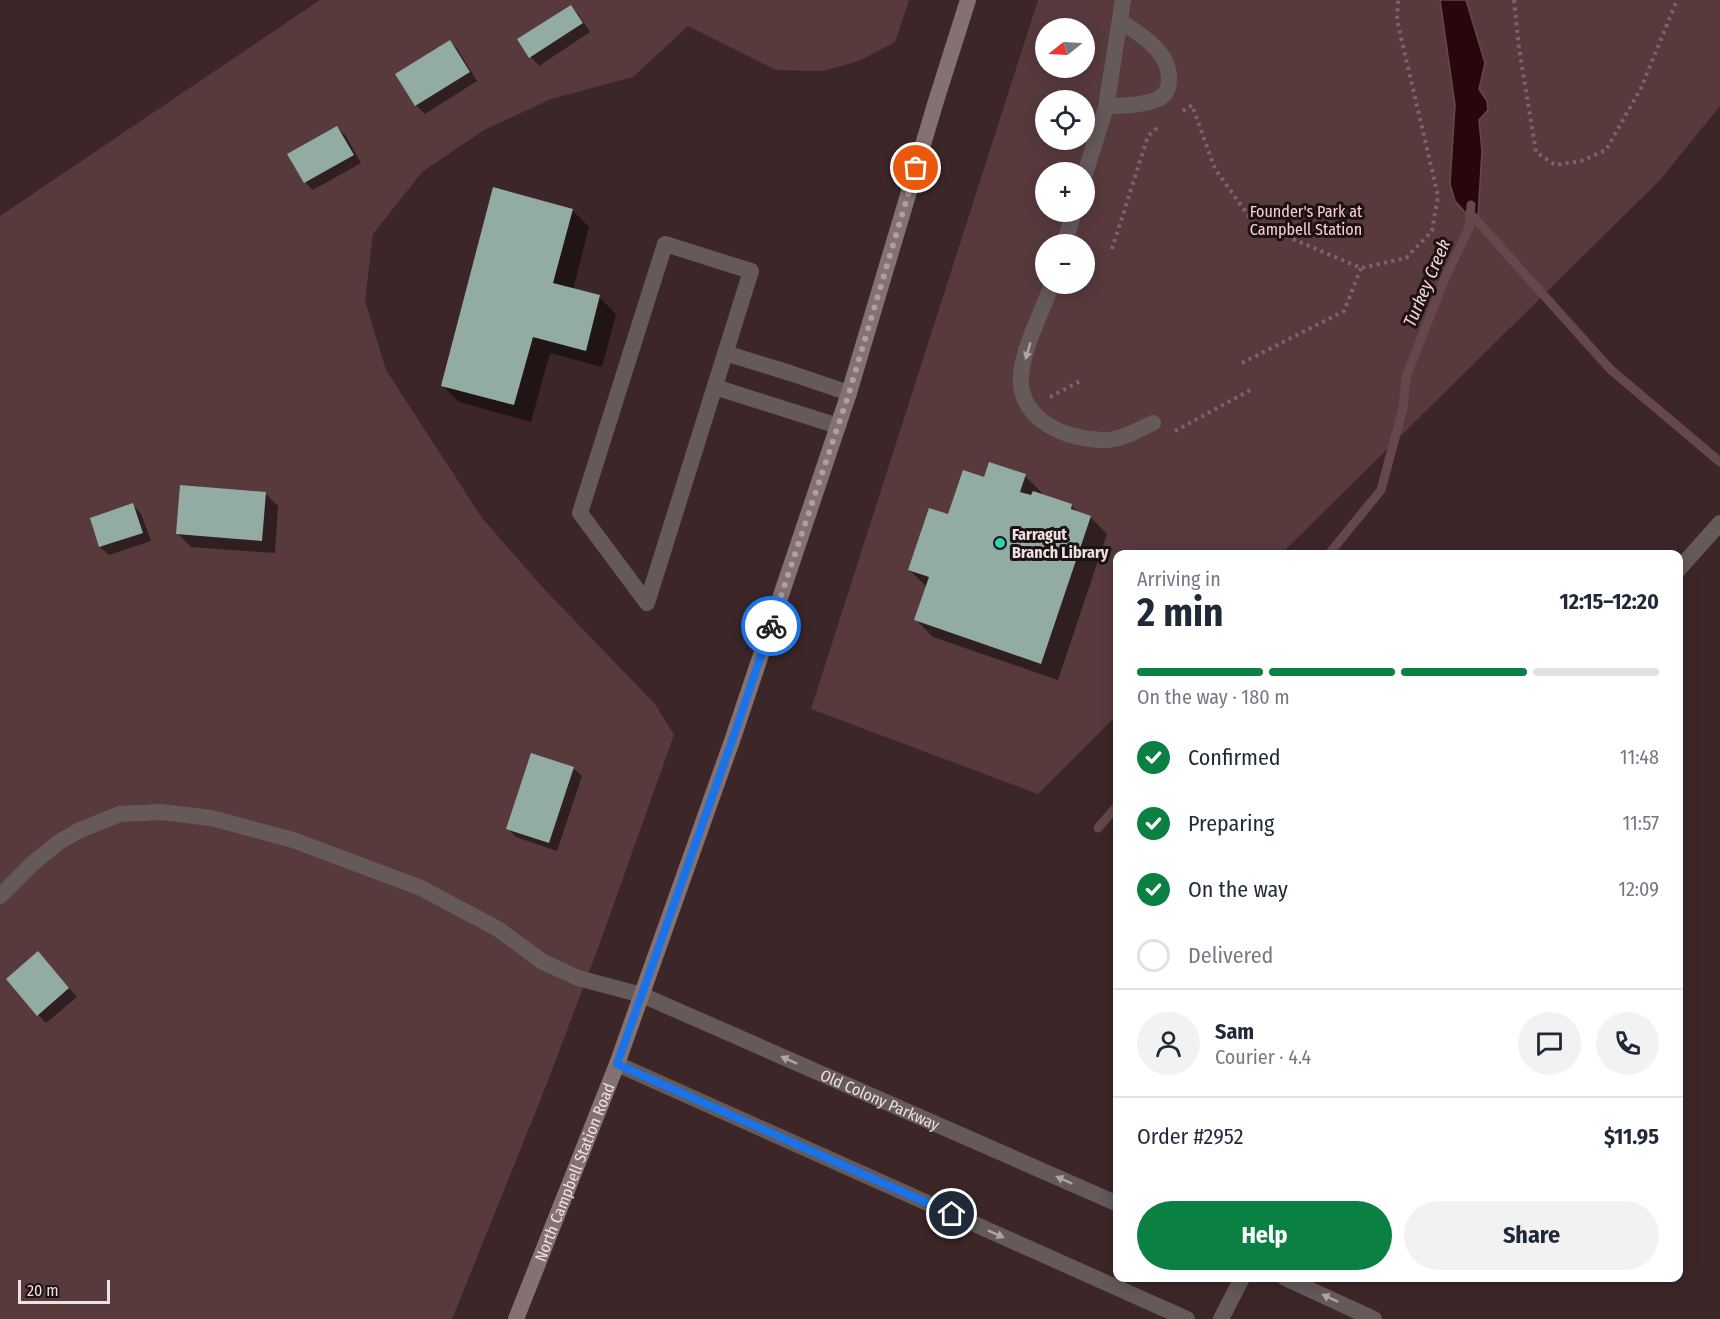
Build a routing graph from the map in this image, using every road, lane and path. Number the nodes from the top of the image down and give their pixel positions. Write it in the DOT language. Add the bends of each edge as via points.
graph roads {
  1 [pos="968,0"];
  2 [pos="1123,0"];
  3 [pos="1398,0"];
  4 [pos="1514,0"];
  5 [pos="1677,0"];
  6 [pos="1120,21"];
  7 [pos="1106,106"];
  8 [pos="1176,116"];
  9 [pos="1162,123"];
  10 [pos="1089,162"];
  11 [pos="1112,249"];
  12 [pos="1361,268"];
  13 [pos="1048,294"];
  14 [pos="725,353"];
  15 [pos="1242,363"];
  16 [pos="715,387"];
  17 [pos="1254,388"];
  18 [pos="849,393"];
  19 [pos="1153,423"];
  20 [pos="838,426"];
  21 [pos="1169,434"];
  22 [pos="1720,523"];
  23 [pos="1683,564"];
  24 [pos="0,896"];
  25 [pos="642,995"];
  26 [pos="617,1064"];
  27 [pos="1113,1202"];
  28 [pos="1240,1282"];
  29 [pos="1294,1282"];
  30 [pos="516,1319"];
  31 [pos="1186,1319"];
  32 [pos="1221,1319"];
  33 [pos="1374,1319"];
  1 -- 18 [label="main road, North Campbell Station Road"];
  2 -- 6 [label="street"];
  3 -- 12 [label="path" via="1397,20 1438,196 1432,231 1406,258"];
  4 -- 5 [label="path" via="1536,152 1555,165 1581,161 1606,150 1641,88"];
  6 -- 7 [label="street"];
  6 -- 7 [label="street" via="1156,48 1166,62 1168,87 1159,98"];
  7 -- 10 [label="street"];
  8 -- 12 [label="path" via="1192,105 1215,169 1253,222"];
  9 -- 11 [label="path" via="1148,136"];
  12 -- 15 [label="path" via="1344,311"];
  13 -- 19 [label="street, one-way" via="1021,376 1023,393 1033,413 1058,431 1106,440"];
  14 -- 16 [label="street"];
  14 -- 16 [label="street" via="751,271 665,244 580,513 647,603"];
  14 -- 18 [label="street"];
  16 -- 20 [label="street"];
  17 -- 21 [label="path"];
  18 -- 20 [label="main road, North Campbell Station Road"];
  20 -- 25 [label="main road, North Campbell Station Road"];
  22 -- 23 [label="street"];
  24 -- 25 [label="street, Old Colony Parkway" via="59,842 120,814 161,812 210,818 293,840 421,888 498,929 543,962 578,978"];
  25 -- 26 [label="main road, North Campbell Station Road"];
  27 -- 25 [label="street, Old Colony Parkway, one-way"];
  26 -- 30 [label="main road, North Campbell Station Road"];
  26 -- 31 [label="street, one-way"];
  28 -- 32 [label="street"];
  33 -- 29 [label="street, one-way"];
}
